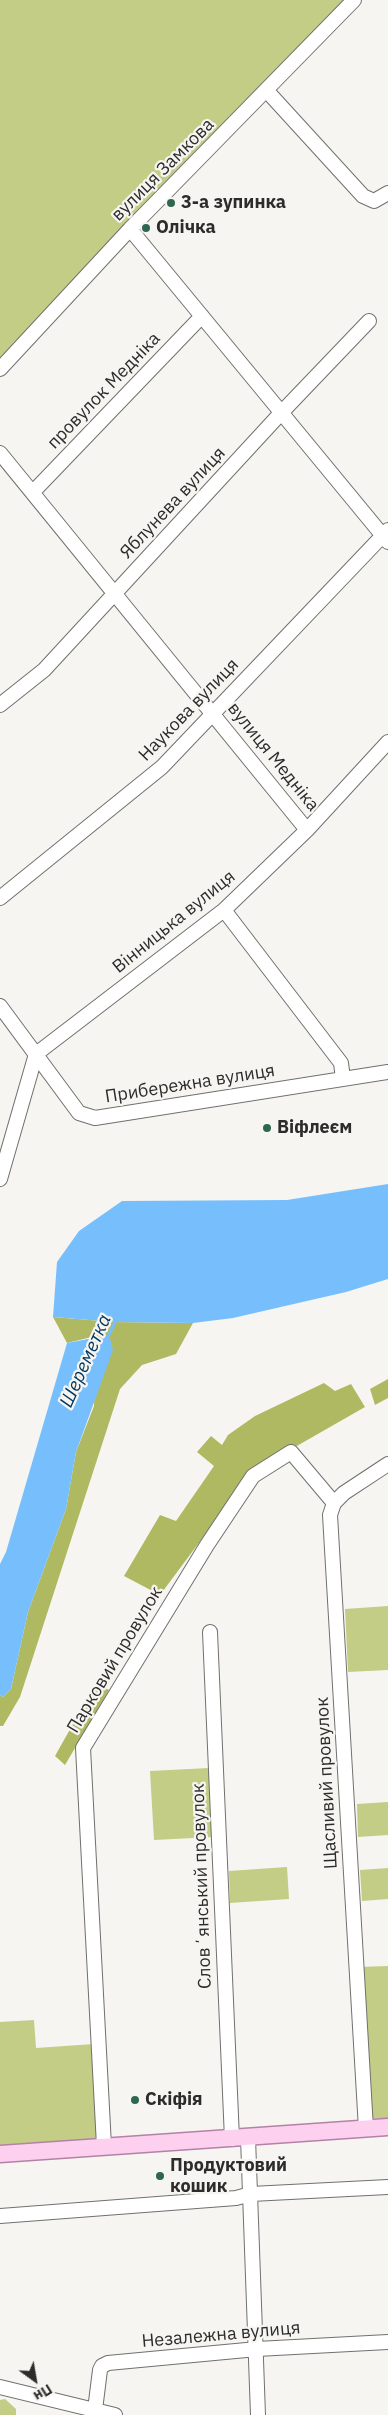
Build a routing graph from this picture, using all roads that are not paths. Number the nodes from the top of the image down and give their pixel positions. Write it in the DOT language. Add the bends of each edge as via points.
graph roads {
  1 [pos="354,0"];
  2 [pos="267,91"];
  3 [pos="388,192"];
  4 [pos="130,229"];
  5 [pos="202,316"];
  6 [pos="369,321"];
  7 [pos="0,369"];
  8 [pos="281,413"];
  9 [pos="0,453"];
  10 [pos="33,492"];
  11 [pos="386,536"];
  12 [pos="115,592"];
  13 [pos="0,705"];
  14 [pos="212,712"];
  15 [pos="388,742"];
  16 [pos="308,830"];
  17 [pos="0,898"];
  18 [pos="224,910"];
  19 [pos="0,1006"];
  20 [pos="36,1054"];
  21 [pos="388,1072"];
  22 [pos="343,1079"];
  23 [pos="0,1178"];
  24 [pos="388,1464"];
  25 [pos="334,1503"];
  26 [pos="210,1632"];
  27 [pos="388,2127"];
  28 [pos="366,2129"];
  29 [pos="248,2138"];
  30 [pos="232,2139"];
  31 [pos="104,2146"];
  32 [pos="0,2154"];
  33 [pos="388,2187"];
  34 [pos="250,2194"];
  35 [pos="0,2216"];
  36 [pos="388,2342"];
  37 [pos="257,2349"];
  38 [pos="0,2387"];
  39 [pos="95,2410"];
  40 [pos="115,2415"];
  41 [pos="258,2415"];
  1 -- 2 [label="street, вулиця Замкова"];
  2 -- 3 [label="street" via="363,196 374,201"];
  2 -- 4 [label="street, вулиця Замкова"];
  4 -- 5 [label="street"];
  4 -- 7 [label="street, вулиця Замкова"];
  5 -- 8 [label="street"];
  5 -- 10 [label="street, провулок Медніка"];
  6 -- 8 [label="street, Яблунева вулиця"];
  8 -- 11 [label="street"];
  8 -- 12 [label="street, Яблунева вулиця"];
  9 -- 10 [label="street, вулиця Медніка"];
  10 -- 12 [label="street, вулиця Медніка"];
  11 -- 14 [label="street, Наукова вулиця"];
  12 -- 13 [label="street, Яблунева вулиця" via="44,670"];
  12 -- 14 [label="street, вулиця Медніка"];
  14 -- 16 [label="street, вулиця Медніка"];
  14 -- 17 [label="street, Наукова вулиця" via="162,767"];
  15 -- 16 [label="street, Вінницька вулиця"];
  16 -- 18 [label="street, Вінницька вулиця"];
  18 -- 20 [label="street, Вінницька вулиця"];
  18 -- 22 [label="street" via="341,1063"];
  19 -- 20 [label="street, Прибережна вулиця"];
  20 -- 22 [label="street, Прибережна вулиця" via="79,1113 95,1118"];
  20 -- 23 [label="street"];
  21 -- 22 [label="street, Прибережна вулиця"];
  24 -- 25 [label="street"];
  25 -- 28 [label="street, Щасливий провулок" via="330,1515"];
  25 -- 31 [label="street, Парковий провулок" via="291,1452 254,1476 207,1545 83,1748"];
  26 -- 30 [label="street, Словʼянський провулок"];
  27 -- 28 [label="main road"];
  28 -- 29 [label="main road"];
  29 -- 30 [label="main road"];
  29 -- 34 [label="street"];
  30 -- 31 [label="main road"];
  31 -- 32 [label="main road"];
  33 -- 34 [label="street"];
  34 -- 35 [label="street" via="236,2198"];
  34 -- 37 [label="street"];
  36 -- 37 [label="street, Незалежна вулиця"];
  37 -- 39 [label="street, Незалежна вулиця" via="108,2363 100,2370"];
  37 -- 41 [label="street"];
  38 -- 39 [label="street"];
  39 -- 40 [label="street"];
}
